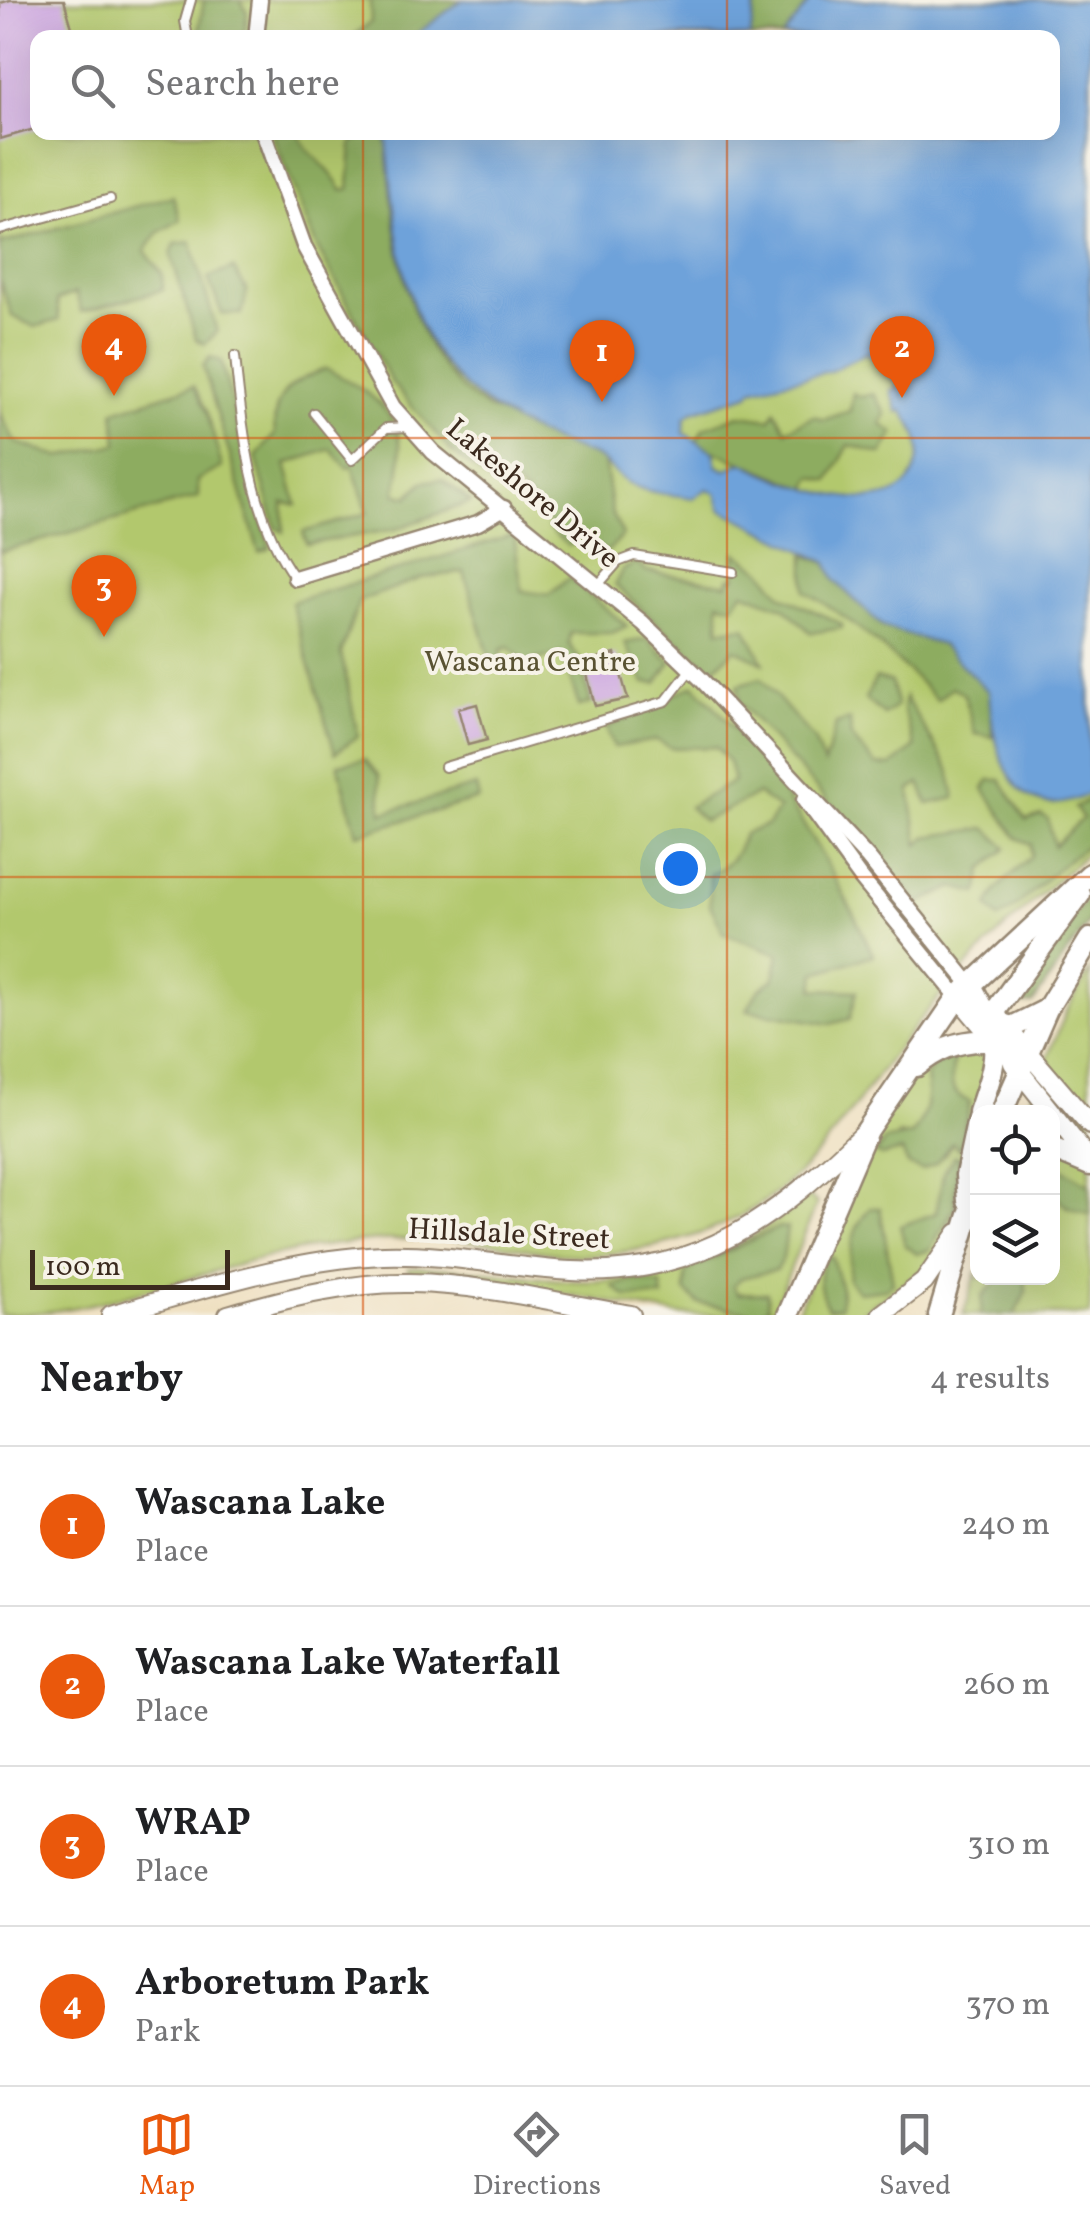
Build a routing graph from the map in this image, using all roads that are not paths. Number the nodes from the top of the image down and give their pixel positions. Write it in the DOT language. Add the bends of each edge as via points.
graph roads {
  1 [pos="190,0"];
  2 [pos="260,0"];
  3 [pos="187,30"];
  4 [pos="257,30"];
  5 [pos="266,140"];
  6 [pos="110,199"];
  7 [pos="0,230"];
  8 [pos="235,356"];
  9 [pos="314,413"];
  10 [pos="411,427"];
  11 [pos="504,508"];
  12 [pos="733,572"];
  13 [pos="295,578"];
  14 [pos="598,586"];
  15 [pos="690,669"];
  16 [pos="445,767"];
  17 [pos="1090,878"];
  18 [pos="1090,939"];
  19 [pos="964,991"];
  20 [pos="1047,1009"];
  21 [pos="997,1028"];
  22 [pos="1022,1059"];
  23 [pos="903,1078"];
  24 [pos="981,1105"];
  25 [pos="1005,1105"];
  26 [pos="1048,1105"];
  27 [pos="1060,1124"];
  28 [pos="1090,1126"];
  29 [pos="867,1130"];
  30 [pos="1060,1153"];
  31 [pos="970,1155"];
  32 [pos="1090,1163"];
  33 [pos="970,1193"];
  34 [pos="970,1211"];
  35 [pos="970,1216"];
  36 [pos="574,1310"];
  37 [pos="111,1315"];
  38 [pos="228,1315"];
  39 [pos="630,1315"];
  40 [pos="788,1315"];
  41 [pos="881,1315"];
  42 [pos="939,1315"];
  1 -- 3 [label="lane"];
  2 -- 4 [label="street"];
  5 -- 10 [label="street, Lakeshore Drive" via="304,246 353,339"];
  6 -- 7 [label="lane"];
  8 -- 13 [label="lane" via="265,518 279,558"];
  9 -- 10 [label="lane" via="352,460 386,428"];
  10 -- 11 [label="street, Lakeshore Drive"];
  11 -- 13 [label="street" via="478,523"];
  11 -- 14 [label="street, Lakeshore Drive"];
  12 -- 14 [label="lane" via="634,556 618,562"];
  14 -- 15 [label="street, Lakeshore Drive"];
  15 -- 16 [label="lane" via="666,701"];
  15 -- 19 [label="street, Lakeshore Drive" via="768,751 860,877"];
  17 -- 19 [label="main road"];
  17 -- 21 [label="main road" via="1039,946"];
  18 -- 20 [label="main road"];
  19 -- 21 [label="main road"];
  19 -- 23 [label="main road"];
  20 -- 21 [label="main road" via="1022,1026"];
  20 -- 22 [label="main road"];
  21 -- 22 [label="main road"];
  21 -- 23 [label="main road" via="925,1058"];
  21 -- 24 [label="main road" via="997,1056"];
  22 -- 25 [label="main road"];
  22 -- 26 [label="street"];
  22 -- 28 [label="street"];
  23 -- 29 [label="main road"];
  27 -- 32 [label="street"];
  29 -- 37 [label="street, Hillsdale Street" via="753,1227 645,1267 573,1271 440,1256 342,1258"];
  29 -- 40 [label="main road"];
  30 -- 32 [label="main road"];
  31 -- 33 [label="main road"];
  34 -- 41 [label="street" via="924,1282"];
  35 -- 42 [label="main road"];
  36 -- 38 [label="street, Hillsdale Street" via="502,1290 408,1283 302,1294"];
  36 -- 39 [label="street, Hillsdale Street"];
}
